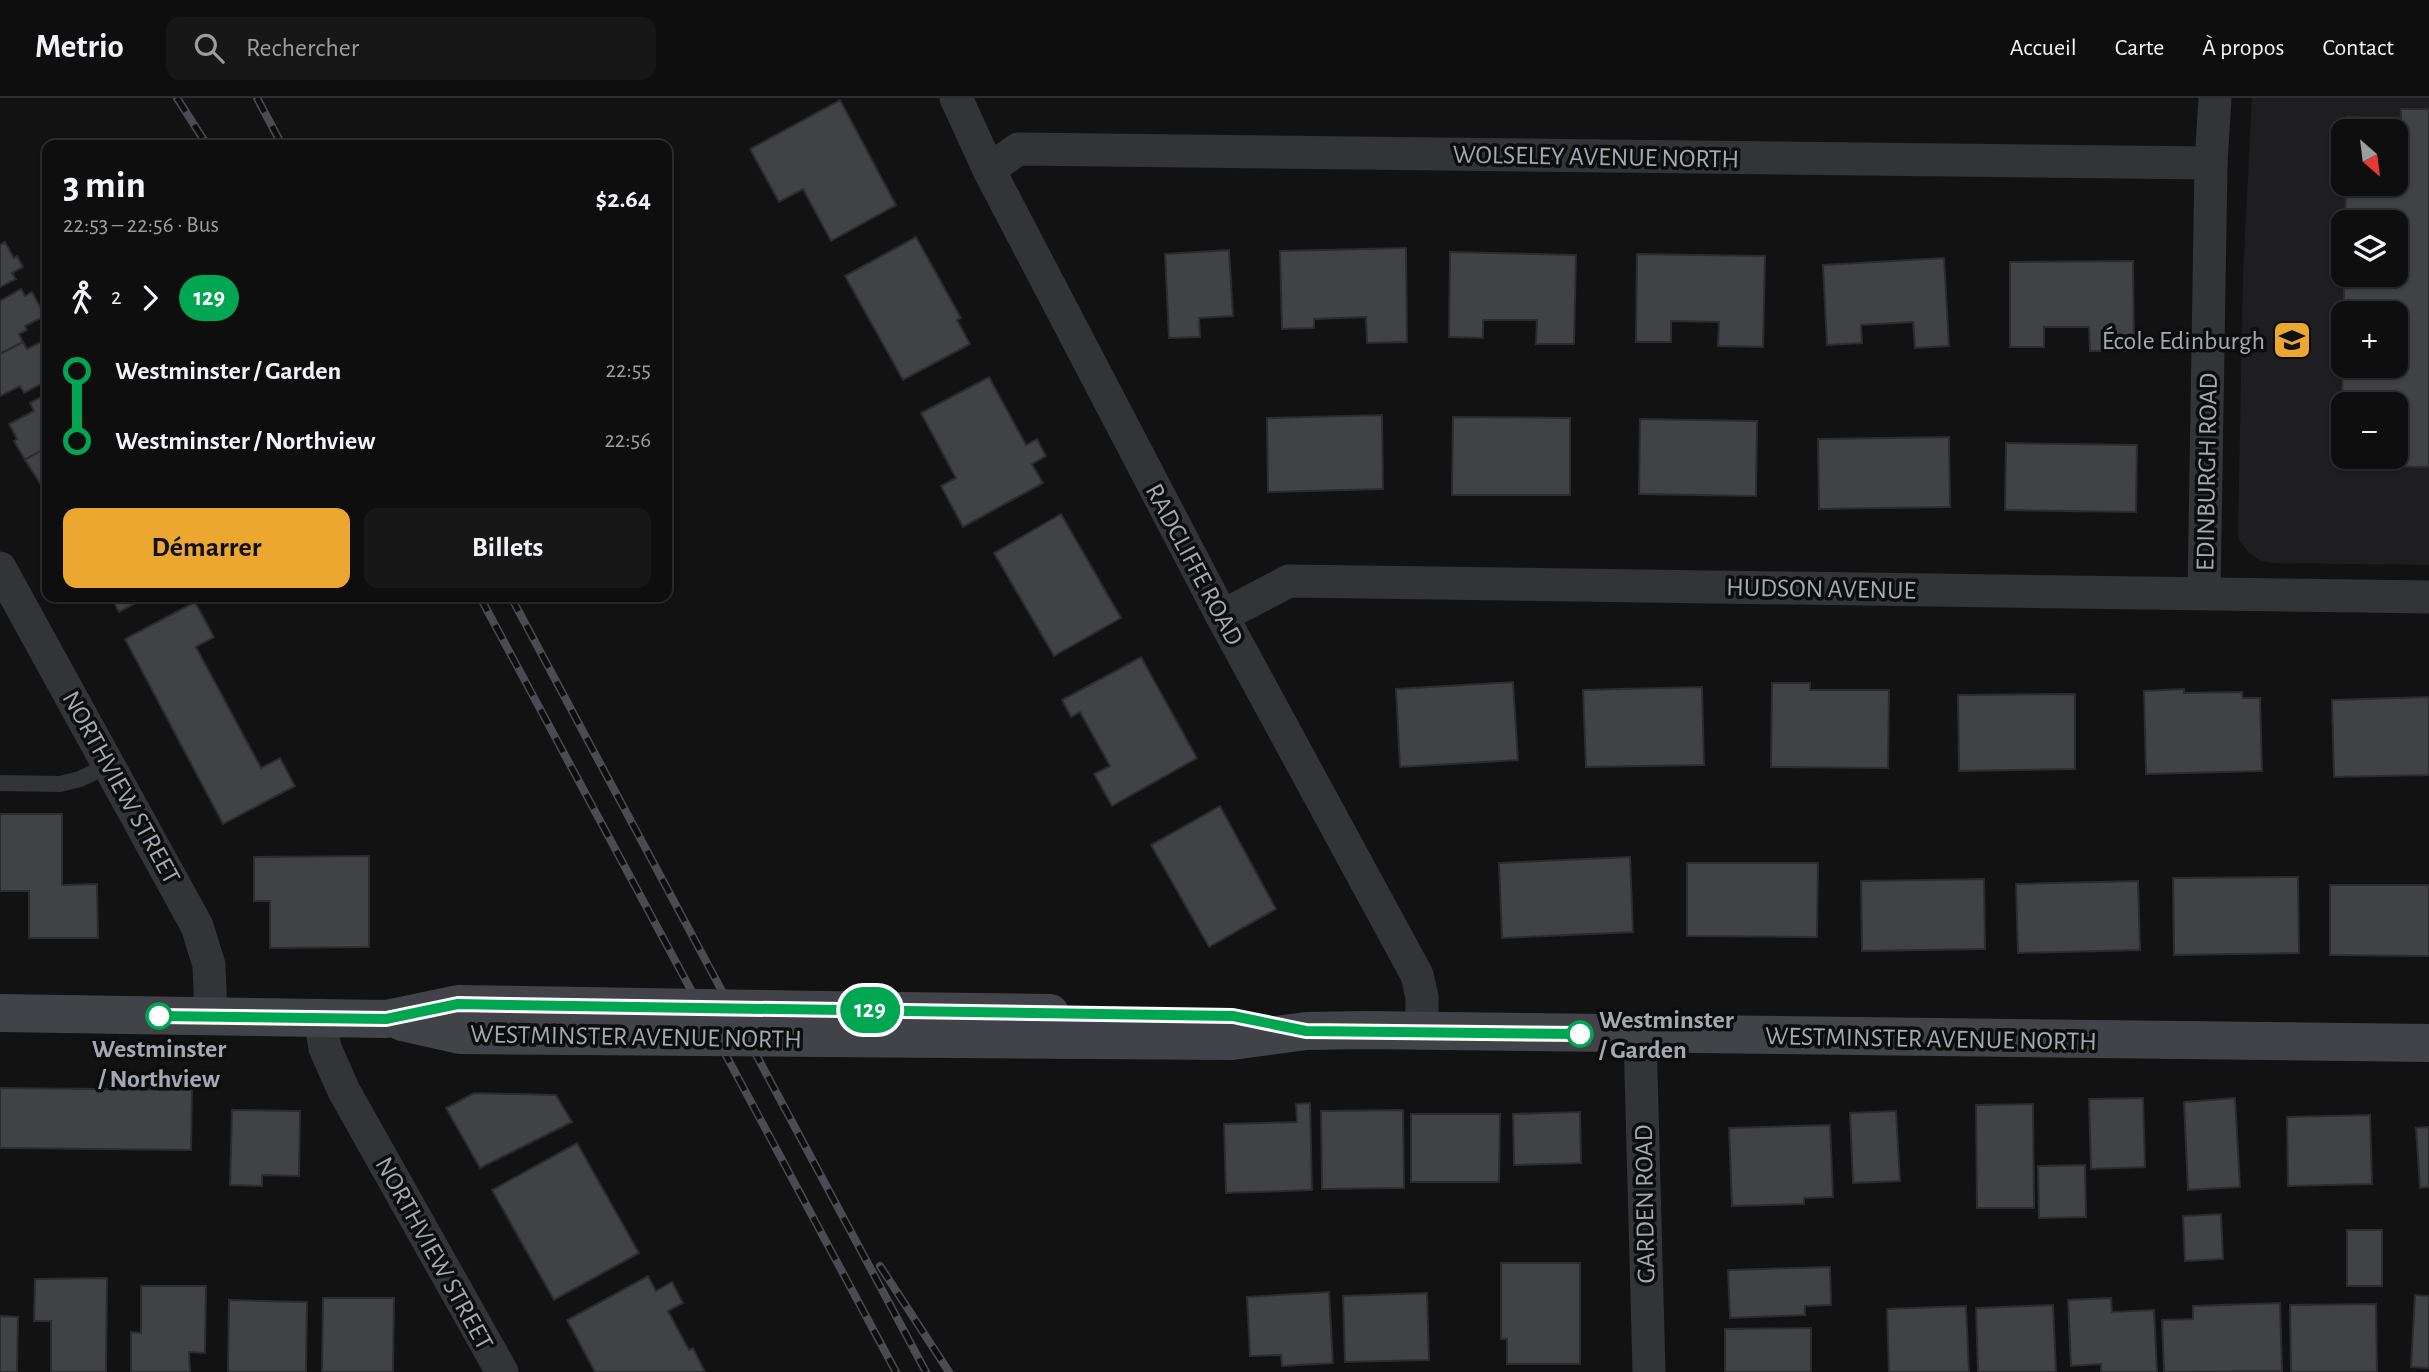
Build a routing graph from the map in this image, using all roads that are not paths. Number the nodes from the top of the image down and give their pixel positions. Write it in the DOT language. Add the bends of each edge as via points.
graph roads {
  1 [pos="956,98"];
  2 [pos="2215,98"];
  3 [pos="2211,163"];
  4 [pos="989,170"];
  5 [pos="0,568"];
  6 [pos="2204,593"];
  7 [pos="2429,597"];
  8 [pos="1222,616"];
  9 [pos="109,765"];
  10 [pos="0,783"];
  11 [pos="0,1013"];
  12 [pos="211,1017"];
  13 [pos="320,1018"];
  14 [pos="1422,1031"];
  15 [pos="1640,1035"];
  16 [pos="2429,1043"];
  17 [pos="502,1372"];
  18 [pos="1649,1372"];
  1 -- 4 [label="street, RADCLIFFE ROAD"];
  2 -- 3 [label="street, EDINBURGH ROAD"];
  3 -- 4 [label="street, WOLSELEY AVENUE NORTH" via="1018,149"];
  3 -- 6 [label="street, EDINBURGH ROAD"];
  4 -- 8 [label="street, RADCLIFFE ROAD"];
  5 -- 9 [label="street, NORTHVIEW STREET"];
  6 -- 7 [label="street, HUDSON AVENUE"];
  6 -- 8 [label="street, HUDSON AVENUE" via="1289,581"];
  8 -- 14 [label="street, RADCLIFFE ROAD" via="1417,975"];
  9 -- 10 [label="lane" via="60,784"];
  9 -- 12 [label="street, NORTHVIEW STREET" via="197,926 209,965"];
  11 -- 12 [label="street, WESTMINSTER AVENUE NORTH"];
  12 -- 13 [label="street, WESTMINSTER AVENUE NORTH"];
  13 -- 14 [label="street, WESTMINSTER AVENUE NORTH, bridge" via="386,1019 458,1004 582,1021 823,1024 1233,1016 1306,1031"];
  13 -- 17 [label="street, NORTHVIEW STREET" via="326,1048 344,1091"];
  14 -- 15 [label="street, WESTMINSTER AVENUE NORTH"];
  15 -- 16 [label="street, WESTMINSTER AVENUE NORTH"];
  15 -- 18 [label="street, GARDEN ROAD"];
}
